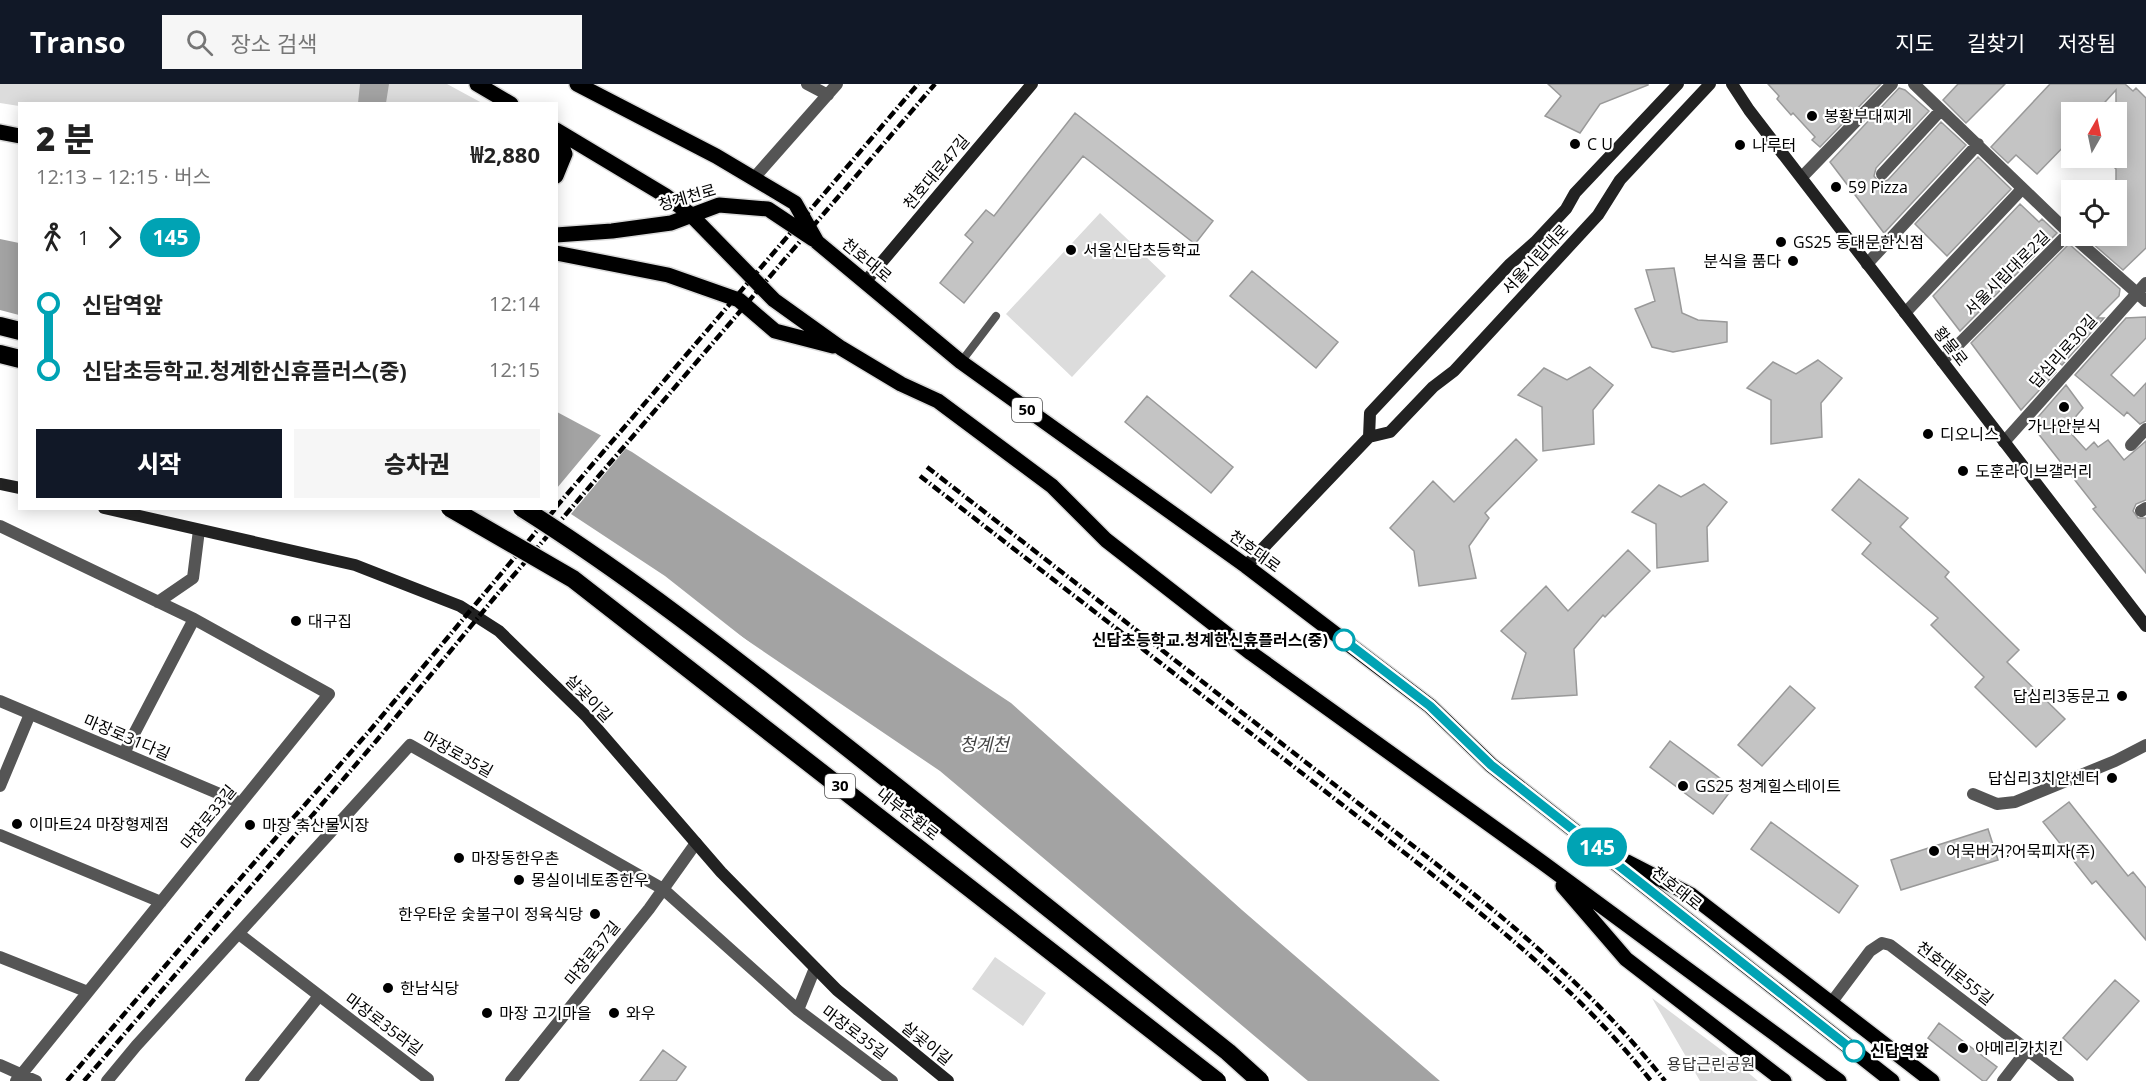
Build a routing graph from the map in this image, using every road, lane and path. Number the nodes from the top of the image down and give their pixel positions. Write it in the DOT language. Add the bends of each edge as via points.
graph roads {
  1 [pos="477,84"];
  2 [pos="577,84"];
  3 [pos="807,84"];
  4 [pos="837,84"];
  5 [pos="1032,84"];
  6 [pos="1678,84"];
  7 [pos="1710,84"];
  8 [pos="1732,84"];
  9 [pos="1892,84"];
  10 [pos="1914,84"];
  11 [pos="596,88"];
  12 [pos="828,95"];
  13 [pos="508,102"];
  14 [pos="1941,110"];
  15 [pos="0,132"];
  16 [pos="558,132"];
  17 [pos="18,136"];
  18 [pos="558,136"];
  19 [pos="1978,144"];
  20 [pos="558,171"];
  21 [pos="1882,174"];
  22 [pos="1802,177"];
  23 [pos="754,178"];
  24 [pos="2022,189"];
  25 [pos="690,214"];
  26 [pos="2061,226"];
  27 [pos="558,235"];
  28 [pos="2061,241"];
  29 [pos="818,242"];
  30 [pos="2084,246"];
  31 [pos="558,253"];
  32 [pos="1867,264"];
  33 [pos="865,282"];
  34 [pos="2146,283"];
  35 [pos="2141,297"];
  36 [pos="1905,313"];
  37 [pos="996,316"];
  38 [pos="0,326"];
  39 [pos="18,330"];
  40 [pos="841,348"];
  41 [pos="0,354"];
  42 [pos="18,358"];
  43 [pos="1942,361"];
  44 [pos="961,362"];
  45 [pos="2146,429"];
  46 [pos="1369,437"];
  47 [pos="2004,442"];
  48 [pos="2131,445"];
  49 [pos="0,484"];
  50 [pos="18,488"];
  51 [pos="113,510"];
  52 [pos="453,510"];
  53 [pos="525,510"];
  54 [pos="0,526"];
  55 [pos="199,530"];
  56 [pos="1246,566"];
  57 [pos="158,602"];
  58 [pos="194,619"];
  59 [pos="2146,626"];
  60 [pos="0,701"];
  61 [pos="30,714"];
  62 [pos="2146,745"];
  63 [pos="124,753"];
  64 [pos="0,786"];
  65 [pos="1973,794"];
  66 [pos="241,802"];
  67 [pos="0,835"];
  68 [pos="696,843"];
  69 [pos="1597,847"];
  70 [pos="1543,863"];
  71 [pos="663,889"];
  72 [pos="161,902"];
  73 [pos="239,934"];
  74 [pos="0,957"];
  75 [pos="814,968"];
  76 [pos="88,992"];
  77 [pos="319,996"];
  78 [pos="1831,1003"];
  79 [pos="798,1010"];
  80 [pos="2027,1050"];
  81 [pos="0,1065"];
  82 [pos="19,1077"];
  83 [pos="428,1079"];
  84 [pos="36,1081"];
  85 [pos="107,1081"];
  86 [pos="251,1081"];
  87 [pos="511,1081"];
  88 [pos="892,1081"];
  89 [pos="948,1081"];
  90 [pos="1217,1081"];
  91 [pos="1260,1081"];
  92 [pos="1784,1081"];
  93 [pos="1839,1081"];
  94 [pos="1892,1081"];
  95 [pos="1932,1081"];
  96 [pos="2003,1081"];
  97 [pos="2068,1081"];
  1 -- 13 [label="main road"];
  2 -- 11 [label="main road, 천호대로"];
  3 -- 12 [label="street"];
  4 -- 12 [label="street"];
  5 -- 33 [label="main road, 천호대로47길"];
  6 -- 46 [label="main road, 서울시립대로" via="1575,193 1566,209 1370,413"];
  7 -- 46 [label="main road, 서울시립대로" via="1620,180 1598,215 1454,371 1390,432"];
  8 -- 22 [label="main road, 황물로"];
  9 -- 22 [label="street"];
  10 -- 14 [label="street, 서울시립대로2길"];
  11 -- 23 [label="main road, 천호대로"];
  12 -- 23 [label="street"];
  14 -- 19 [label="street, 서울시립대로2길"];
  14 -- 21 [label="street"];
  15 -- 17 [label="main road"];
  16 -- 25 [label="main road"];
  18 -- 20 [label="main road" via="565,154"];
  19 -- 24 [label="street, 서울시립대로2길"];
  19 -- 32 [label="street"];
  22 -- 32 [label="main road, 황물로"];
  23 -- 29 [label="main road, 천호대로" via="795,203"];
  24 -- 26 [label="street, 서울시립대로2길"];
  24 -- 36 [label="street"];
  25 -- 27 [label="main road, 청계천로" via="671,223"];
  25 -- 29 [label="main road, 청계천로" via="719,205 768,209"];
  25 -- 40 [label="main road" via="774,300"];
  28 -- 43 [label="street, 서울시립대로2길"];
  29 -- 33 [label="main road, 천호대로 / 50"];
  30 -- 35 [label="street, 서울시립대로2길"];
  31 -- 40 [label="main road" via="668,276 739,300 775,331"];
  32 -- 36 [label="main road, 황물로"];
  33 -- 44 [label="main road, 천호대로 / 50"];
  34 -- 35 [label="street, 답십리로30길"];
  35 -- 47 [label="street, 답십리로30길"];
  36 -- 43 [label="main road, 황물로"];
  37 -- 44 [label="lane"];
  38 -- 39 [label="highway"];
  40 -- 70 [label="main road" via="938,401 1052,486 1106,540 1251,653"];
  41 -- 42 [label="highway"];
  43 -- 47 [label="main road, 황물로"];
  44 -- 56 [label="main road, 천호대로 / 50"];
  45 -- 48 [label="street"];
  46 -- 56 [label="main road, 서울시립대로"];
  47 -- 59 [label="main road, 황물로"];
  49 -- 50 [label="main road"];
  51 -- 55 [label="main road, 살곶이길"];
  52 -- 90 [label="highway, 내부순환로 / 30, bridge" via="573,579"];
  53 -- 91 [label="highway, 내부순환로 / 30, bridge" via="582,546 765,683"];
  54 -- 57 [label="street, 마장로33길"];
  55 -- 57 [label="street" via="193,578"];
  55 -- 68 [label="main road, 살곶이길" via="355,565 460,606 499,631 587,717"];
  56 -- 69 [label="main road, 천호대로 / 50" via="1430,706 1491,765"];
  57 -- 58 [label="street, 마장로33길"];
  58 -- 63 [label="street"];
  58 -- 66 [label="street, 마장로33길" via="329,694"];
  60 -- 61 [label="street, 마장로31다길"];
  61 -- 63 [label="street, 마장로31다길"];
  61 -- 64 [label="street"];
  62 -- 65 [label="street" via="2015,802 1997,804"];
  63 -- 66 [label="street, 마장로31다길"];
  66 -- 72 [label="street, 마장로33길"];
  67 -- 72 [label="street"];
  68 -- 71 [label="street, 마장로37길"];
  68 -- 75 [label="main road, 살곶이길"];
  69 -- 78 [label="main road" via="1691,895"];
  69 -- 94 [label="main road, 천호대로 / 50"];
  70 -- 92 [label="main road" via="1626,958"];
  70 -- 93 [label="main road"];
  71 -- 73 [label="street, 마장로35길" via="410,745"];
  71 -- 79 [label="street, 마장로35길"];
  71 -- 87 [label="street, 마장로37길"];
  72 -- 76 [label="street, 마장로33길"];
  73 -- 77 [label="street, 마장로35라길"];
  73 -- 85 [label="street, 마장로35길"];
  74 -- 76 [label="street"];
  75 -- 79 [label="street, 마장로35길"];
  75 -- 89 [label="main road, 살곶이길"];
  76 -- 82 [label="street, 마장로33길"];
  77 -- 83 [label="street, 마장로35라길"];
  77 -- 86 [label="street, 마장로35라길"];
  78 -- 80 [label="street, 천호대로55길" via="1870,951 1882,943 1899,950"];
  78 -- 95 [label="main road"];
  79 -- 88 [label="street, 마장로35길"];
  80 -- 96 [label="street"];
  80 -- 97 [label="street, 천호대로55길"];
  81 -- 82 [label="street"];
  82 -- 84 [label="street"];
}
